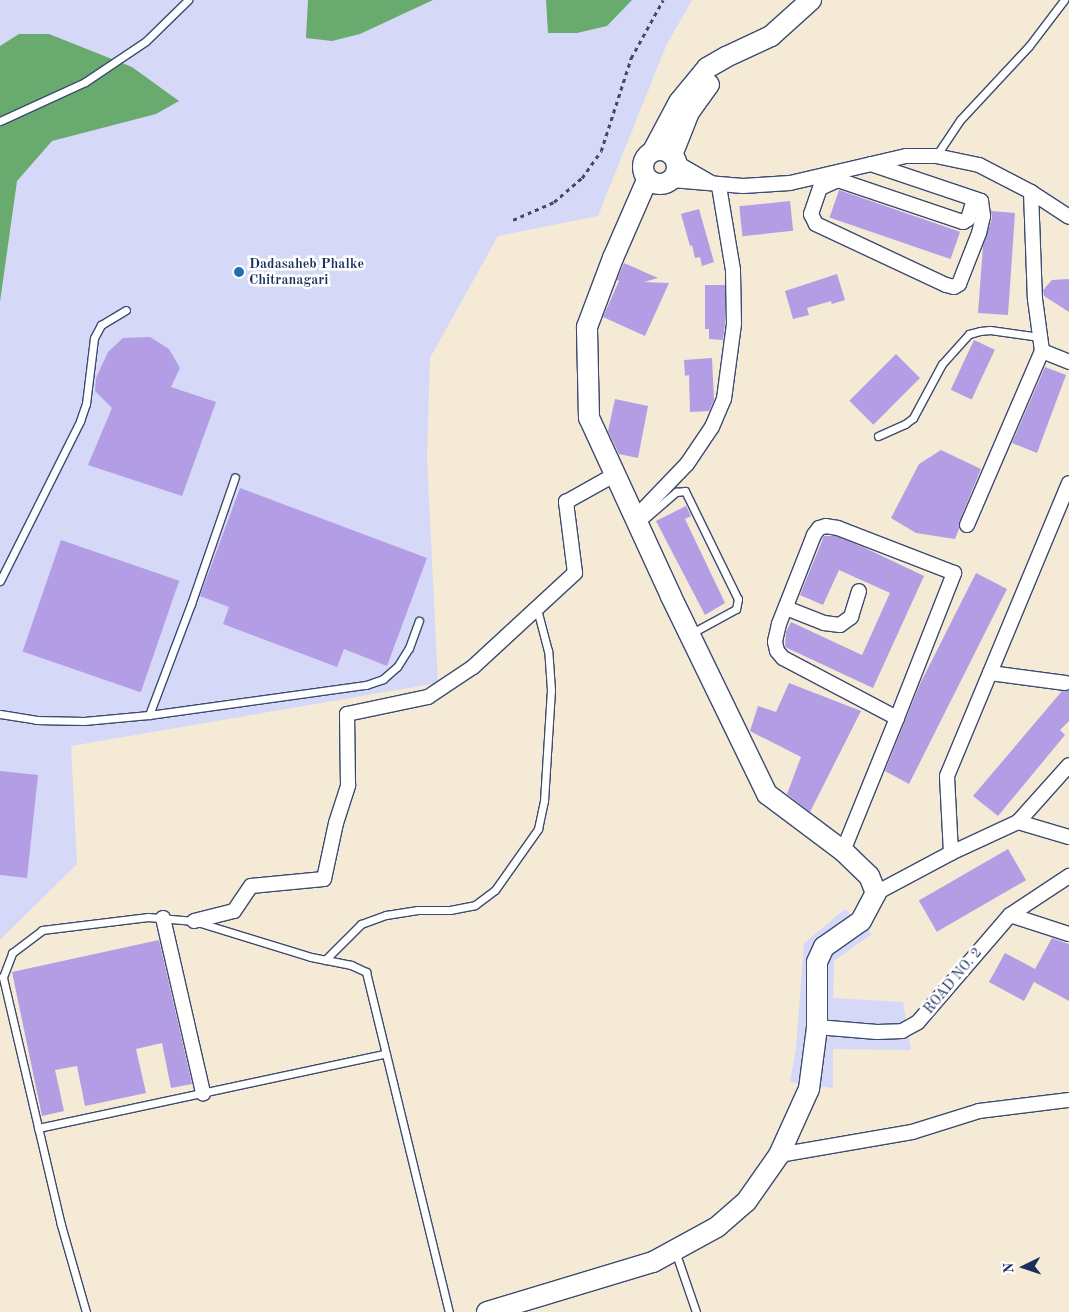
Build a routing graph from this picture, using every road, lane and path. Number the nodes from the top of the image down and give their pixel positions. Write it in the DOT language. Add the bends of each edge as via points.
graph roads {
  1 [pos="188,0"];
  2 [pos="663,0"];
  3 [pos="811,0"];
  4 [pos="1064,0"];
  5 [pos="0,121"];
  6 [pos="936,156"];
  7 [pos="669,162"];
  8 [pos="871,164"];
  9 [pos="648,180"];
  10 [pos="716,185"];
  11 [pos="1031,192"];
  12 [pos="974,199"];
  13 [pos="1069,217"];
  14 [pos="513,220"];
  15 [pos="126,310"];
  16 [pos="1040,337"];
  17 [pos="1042,351"];
  18 [pos="1069,362"];
  19 [pos="878,436"];
  20 [pos="616,474"];
  21 [pos="235,477"];
  22 [pos="1069,483"];
  23 [pos="637,521"];
  24 [pos="966,525"];
  25 [pos="0,581"];
  26 [pos="859,591"];
  27 [pos="786,608"];
  28 [pos="537,609"];
  29 [pos="419,622"];
  30 [pos="690,634"];
  31 [pos="990,673"];
  32 [pos="1065,682"];
  33 [pos="0,714"];
  34 [pos="150,714"];
  35 [pos="896,718"];
  36 [pos="1069,764"];
  37 [pos="1018,822"];
  38 [pos="1069,837"];
  39 [pos="843,851"];
  40 [pos="951,853"];
  41 [pos="1069,876"];
  42 [pos="876,893"];
  43 [pos="1010,915"];
  44 [pos="163,918"];
  45 [pos="194,921"];
  46 [pos="1069,934"];
  47 [pos="325,960"];
  48 [pos="817,1027"];
  49 [pos="384,1054"];
  50 [pos="203,1093"];
  51 [pos="1069,1100"];
  52 [pos="38,1128"];
  53 [pos="779,1155"];
  54 [pos="675,1250"];
  55 [pos="86,1312"];
  56 [pos="449,1312"];
  57 [pos="487,1312"];
  58 [pos="696,1312"];
  1 -- 5 [label="lane" via="146,41 85,82"];
  2 -- 14 [label="path" via="632,58 601,151 582,178 554,202"];
  3 -- 7 [label="street" via="772,36 707,68 694,82 679,102"];
  4 -- 6 [label="lane" via="1029,46 960,120"];
  6 -- 8 [label="street" via="906,156"];
  6 -- 11 [label="street" via="979,165"];
  7 -- 9 [label="street" via="660,185"];
  7 -- 9 [label="street" via="644,160 642,167"];
  7 -- 10 [label="street"];
  8 -- 10 [label="street" via="790,184"];
  8 -- 12 [label="street"];
  9 -- 20 [label="street" via="587,327 589,418"];
  10 -- 23 [label="street" via="733,270 734,324 724,399 712,427 687,464"];
  11 -- 13 [label="street"];
  11 -- 16 [label="street" via="1035,299"];
  12 -- 12 [label="street" via="983,206 979,232 959,284 954,287 816,224 811,214 820,188 838,180 963,222 968,219"];
  15 -- 25 [label="lane" via="101,325 94,338 80,422"];
  16 -- 17 [label="street"];
  16 -- 19 [label="lane" via="990,330 969,334 942,364 914,418"];
  17 -- 18 [label="street"];
  17 -- 24 [label="street"];
  20 -- 23 [label="street"];
  20 -- 28 [label="street" via="566,502 575,573"];
  21 -- 34 [label="lane"];
  22 -- 31 [label="street"];
  23 -- 30 [label="street"];
  23 -- 30 [label="lane" via="676,492 685,491 738,598 736,609"];
  26 -- 27 [label="street" via="851,617 840,625 824,623"];
  27 -- 35 [label="street" via="775,642 783,658"];
  27 -- 35 [label="street" via="814,535 819,528 826,526 954,573"];
  28 -- 45 [label="street" via="473,667 428,697 347,714 348,784 324,879 251,886 234,911"];
  28 -- 47 [label="lane" via="548,651 551,690 544,801 538,829 495,890 475,905 386,915 361,924"];
  29 -- 34 [label="lane" via="397,667 383,679 366,685"];
  30 -- 39 [label="street" via="767,794"];
  31 -- 32 [label="street"];
  31 -- 40 [label="street" via="947,776"];
  33 -- 34 [label="lane" via="36,720 84,721"];
  35 -- 39 [label="street"];
  36 -- 37 [label="street"];
  37 -- 38 [label="street"];
  37 -- 40 [label="street"];
  39 -- 42 [label="street" via="869,876"];
  40 -- 42 [label="street"];
  41 -- 43 [label="street, ROAD NO. 2"];
  42 -- 48 [label="street" via="861,921 824,947 817,962"];
  43 -- 46 [label="street"];
  43 -- 48 [label="street, ROAD NO. 2" via="918,1022 902,1031"];
  44 -- 45 [label="lane"];
  44 -- 50 [label="street"];
  44 -- 52 [label="lane" via="42,930 12,953 3,977"];
  45 -- 47 [label="lane"];
  47 -- 49 [label="lane" via="352,965 366,972"];
  48 -- 53 [label="street" via="809,1089"];
  49 -- 50 [label="lane"];
  49 -- 56 [label="lane"];
  50 -- 52 [label="lane"];
  51 -- 53 [label="street" via="979,1111 912,1132"];
  52 -- 55 [label="lane"];
  53 -- 54 [label="street" via="746,1202 716,1227"];
  54 -- 57 [label="street" via="653,1262"];
  54 -- 58 [label="lane"];
}
